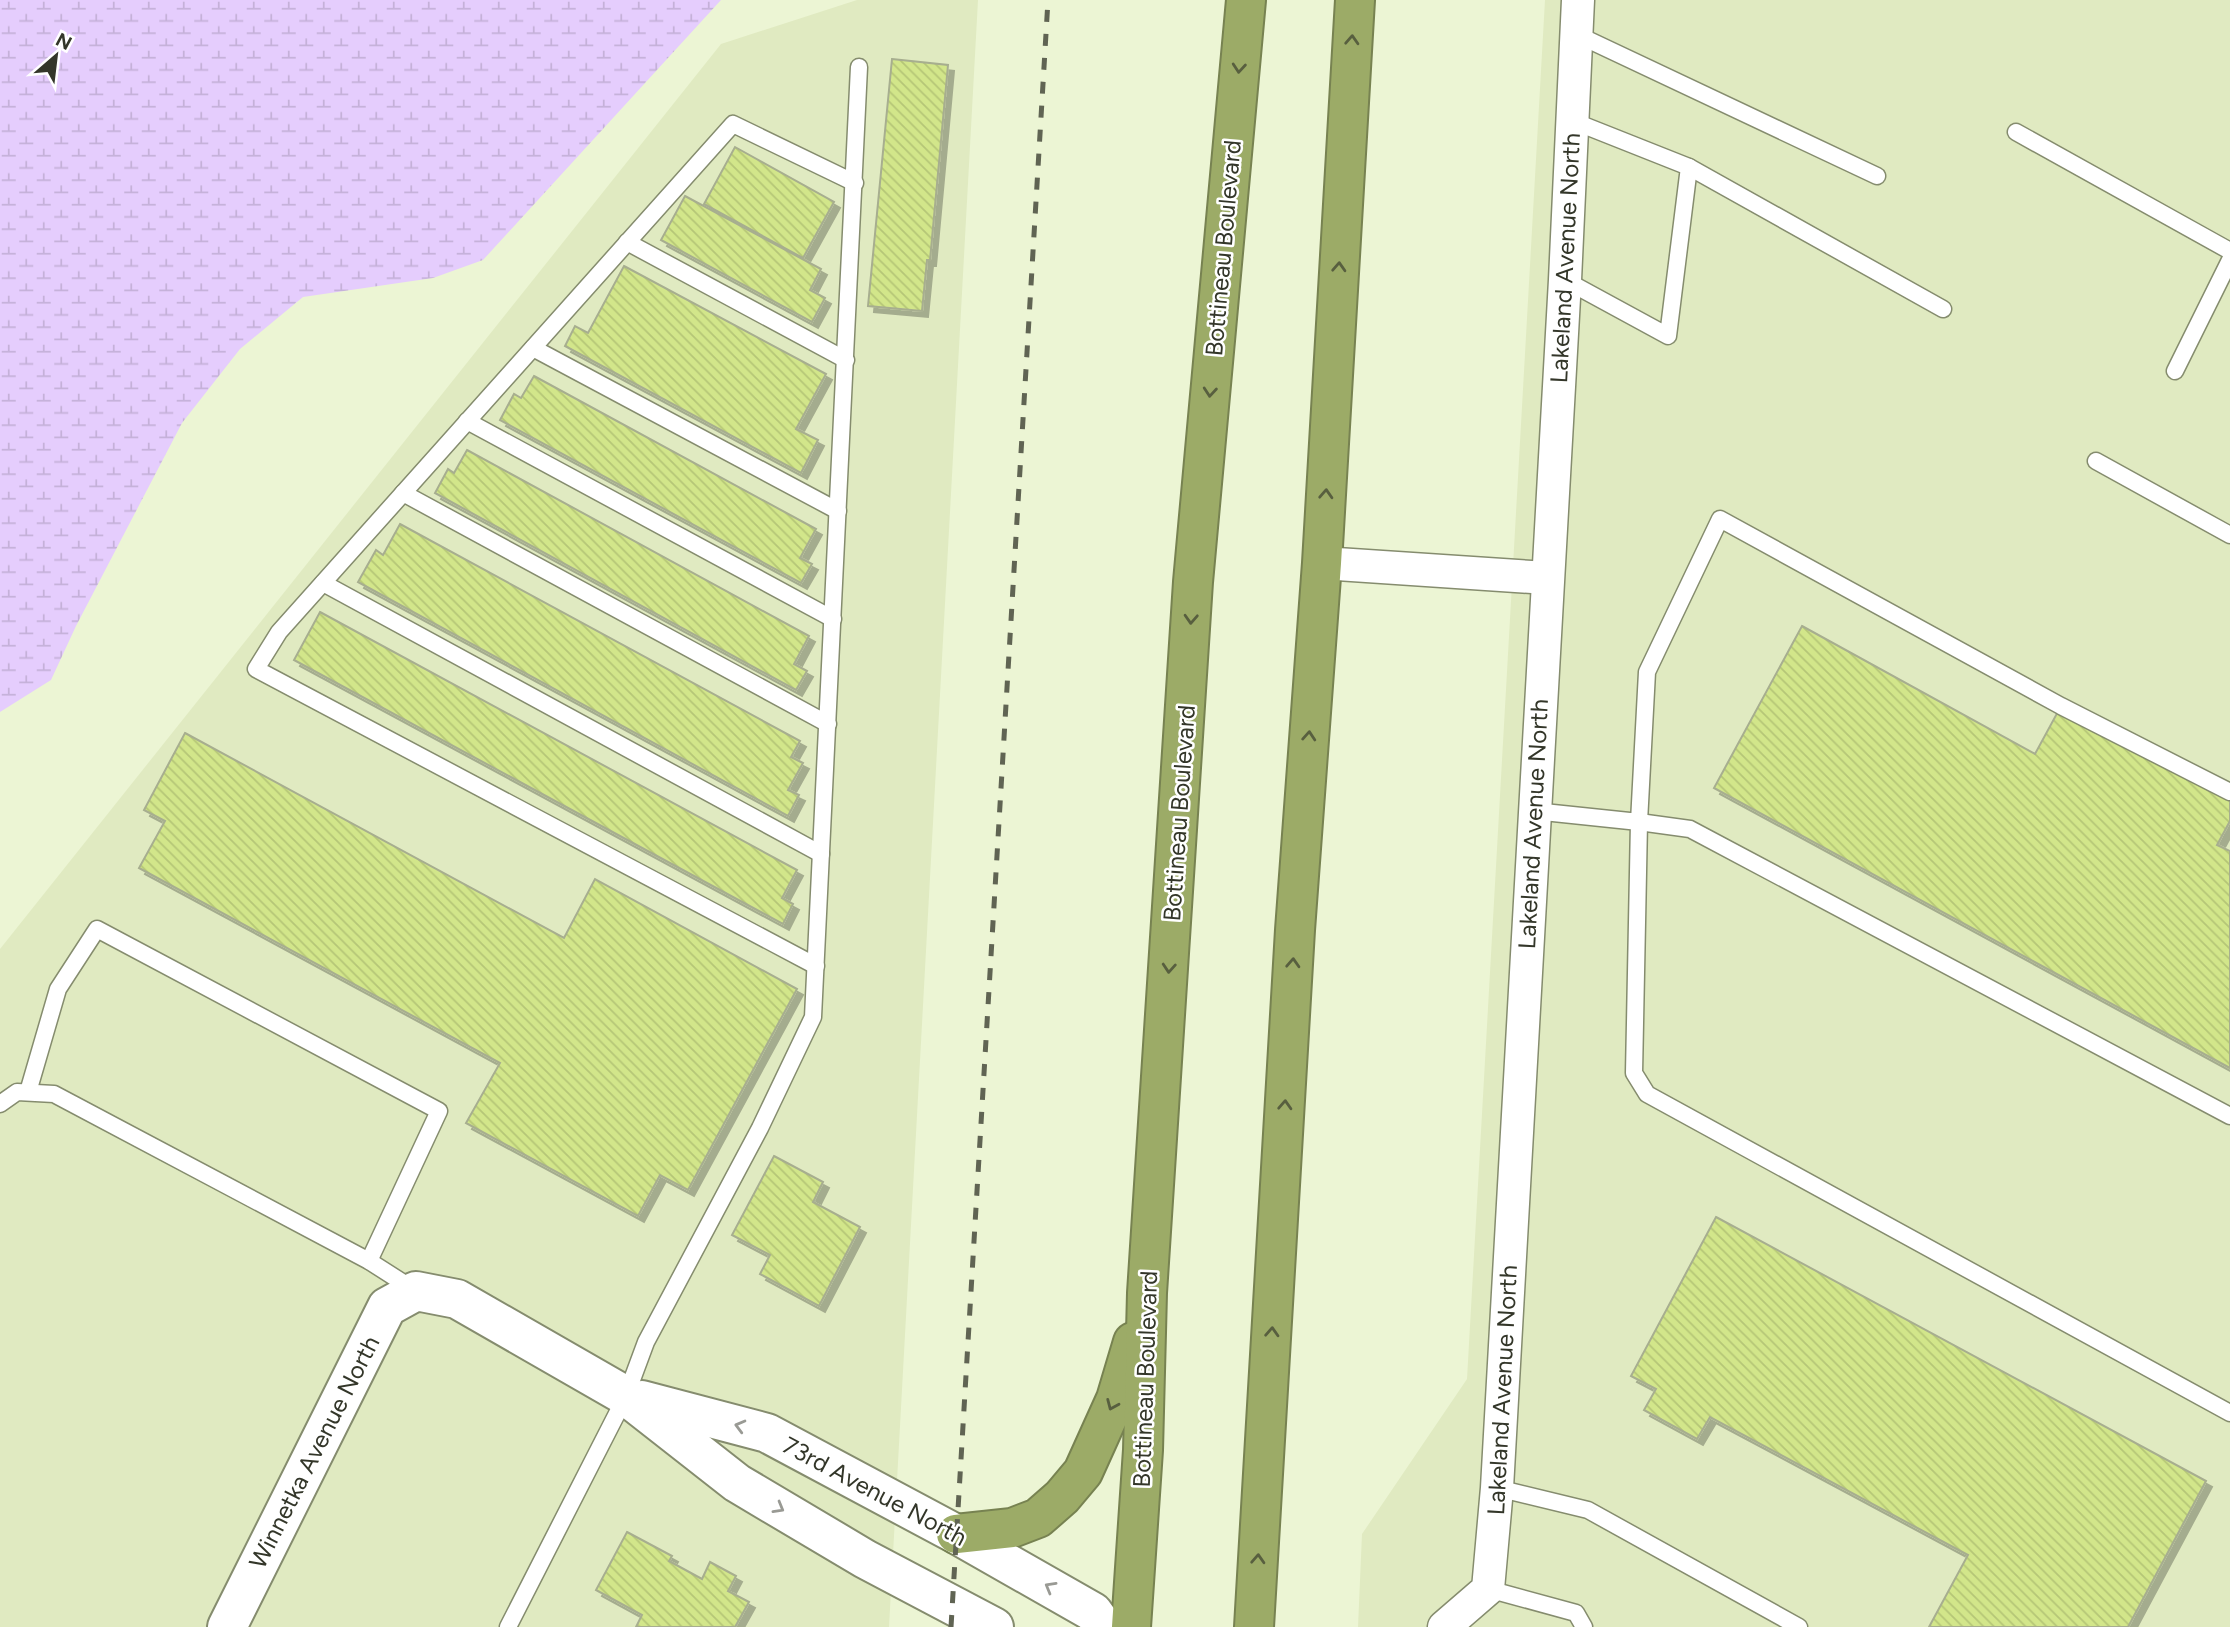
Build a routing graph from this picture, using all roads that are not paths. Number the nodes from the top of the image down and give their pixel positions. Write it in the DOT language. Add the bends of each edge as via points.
graph roads {
  1 [pos="1246,0"];
  2 [pos="1355,0"];
  3 [pos="1578,0"];
  4 [pos="1576,34"];
  5 [pos="859,66"];
  6 [pos="1573,121"];
  7 [pos="2016,132"];
  8 [pos="1689,167"];
  9 [pos="1877,176"];
  10 [pos="855,183"];
  11 [pos="627,242"];
  12 [pos="2230,251"];
  13 [pos="2230,260"];
  14 [pos="1565,281"];
  15 [pos="1943,309"];
  16 [pos="533,348"];
  17 [pos="846,360"];
  18 [pos="2175,371"];
  19 [pos="467,421"];
  20 [pos="2096,461"];
  21 [pos="403,493"];
  22 [pos="838,511"];
  23 [pos="2230,535"];
  24 [pos="1322,563"];
  25 [pos="1547,578"];
  26 [pos="323,583"];
  27 [pos="833,619"];
  28 [pos="828,724"];
  29 [pos="2230,792"];
  30 [pos="1534,811"];
  31 [pos="1639,822"];
  32 [pos="821,854"];
  33 [pos="816,966"];
  34 [pos="28,1092"];
  35 [pos="0,1104"];
  36 [pos="2230,1116"];
  37 [pos="369,1261"];
  38 [pos="416,1291"];
  39 [pos="1147,1293"];
  40 [pos="626,1396"];
  41 [pos="2230,1413"];
  42 [pos="1497,1488"];
  43 [pos="956,1534"];
  44 [pos="1488,1589"];
  45 [pos="227,1627"];
  46 [pos="508,1627"];
  47 [pos="994,1627"];
  48 [pos="1104,1627"];
  49 [pos="1131,1627"];
  50 [pos="1254,1627"];
  51 [pos="1444,1627"];
  52 [pos="1584,1627"];
  53 [pos="1799,1627"];
  1 -- 39 [label="highway, Bottineau Boulevard, one-way" via="1193,582"];
  24 -- 2 [label="highway, one-way"];
  3 -- 4 [label="street, Lakeland Avenue North"];
  4 -- 6 [label="street, Lakeland Avenue North"];
  4 -- 9 [label="lane"];
  5 -- 10 [label="lane"];
  6 -- 8 [label="lane"];
  6 -- 14 [label="street, Lakeland Avenue North"];
  7 -- 12 [label="lane"];
  8 -- 14 [label="lane" via="1668,336"];
  8 -- 15 [label="lane"];
  10 -- 11 [label="lane" via="733,124"];
  10 -- 17 [label="lane"];
  11 -- 16 [label="lane"];
  11 -- 17 [label="lane"];
  13 -- 18 [label="lane"];
  14 -- 25 [label="street, Lakeland Avenue North"];
  16 -- 19 [label="lane"];
  16 -- 22 [label="lane"];
  17 -- 22 [label="lane"];
  19 -- 21 [label="lane"];
  19 -- 27 [label="lane"];
  20 -- 23 [label="lane"];
  21 -- 26 [label="lane"];
  21 -- 28 [label="lane"];
  22 -- 27 [label="lane"];
  24 -- 25 [label="street"];
  50 -- 24 [label="highway, one-way" via="1295,930"];
  25 -- 30 [label="street, Lakeland Avenue North"];
  26 -- 32 [label="lane"];
  26 -- 33 [label="lane" via="279,632 256,669"];
  27 -- 28 [label="lane"];
  28 -- 32 [label="lane"];
  29 -- 31 [label="lane" via="2061,706 1720,519 1647,672"];
  30 -- 31 [label="lane"];
  30 -- 42 [label="street, Lakeland Avenue North"];
  31 -- 36 [label="lane" via="1690,829"];
  31 -- 41 [label="lane" via="1634,1073 1647,1094"];
  32 -- 33 [label="lane"];
  33 -- 40 [label="lane" via="813,1017 760,1128 646,1342"];
  34 -- 35 [label="lane" via="17,1092"];
  34 -- 37 [label="lane" via="54,1094"];
  34 -- 37 [label="lane" via="58,989 97,929 439,1111"];
  37 -- 38 [label="lane"];
  38 -- 40 [label="street, 73rd Avenue North" via="457,1299"];
  38 -- 45 [label="street, Winnetka Avenue North" via="387,1307"];
  39 -- 43 [label="highway, one-way" via="1116,1399 1083,1472 1038,1518 1012,1528"];
  39 -- 49 [label="highway, Bottineau Boulevard" via="1143,1450"];
  43 -- 40 [label="street, 73rd Avenue North, one-way" via="767,1433"];
  40 -- 46 [label="lane"];
  40 -- 47 [label="street, 73rd Avenue North, one-way" via="737,1483 865,1559"];
  42 -- 44 [label="street, Lakeland Avenue North"];
  42 -- 53 [label="lane" via="1588,1510"];
  48 -- 43 [label="street, 73rd Avenue North, one-way" via="1093,1612"];
  44 -- 51 [label="street"];
  44 -- 52 [label="lane" via="1576,1613"];
}
